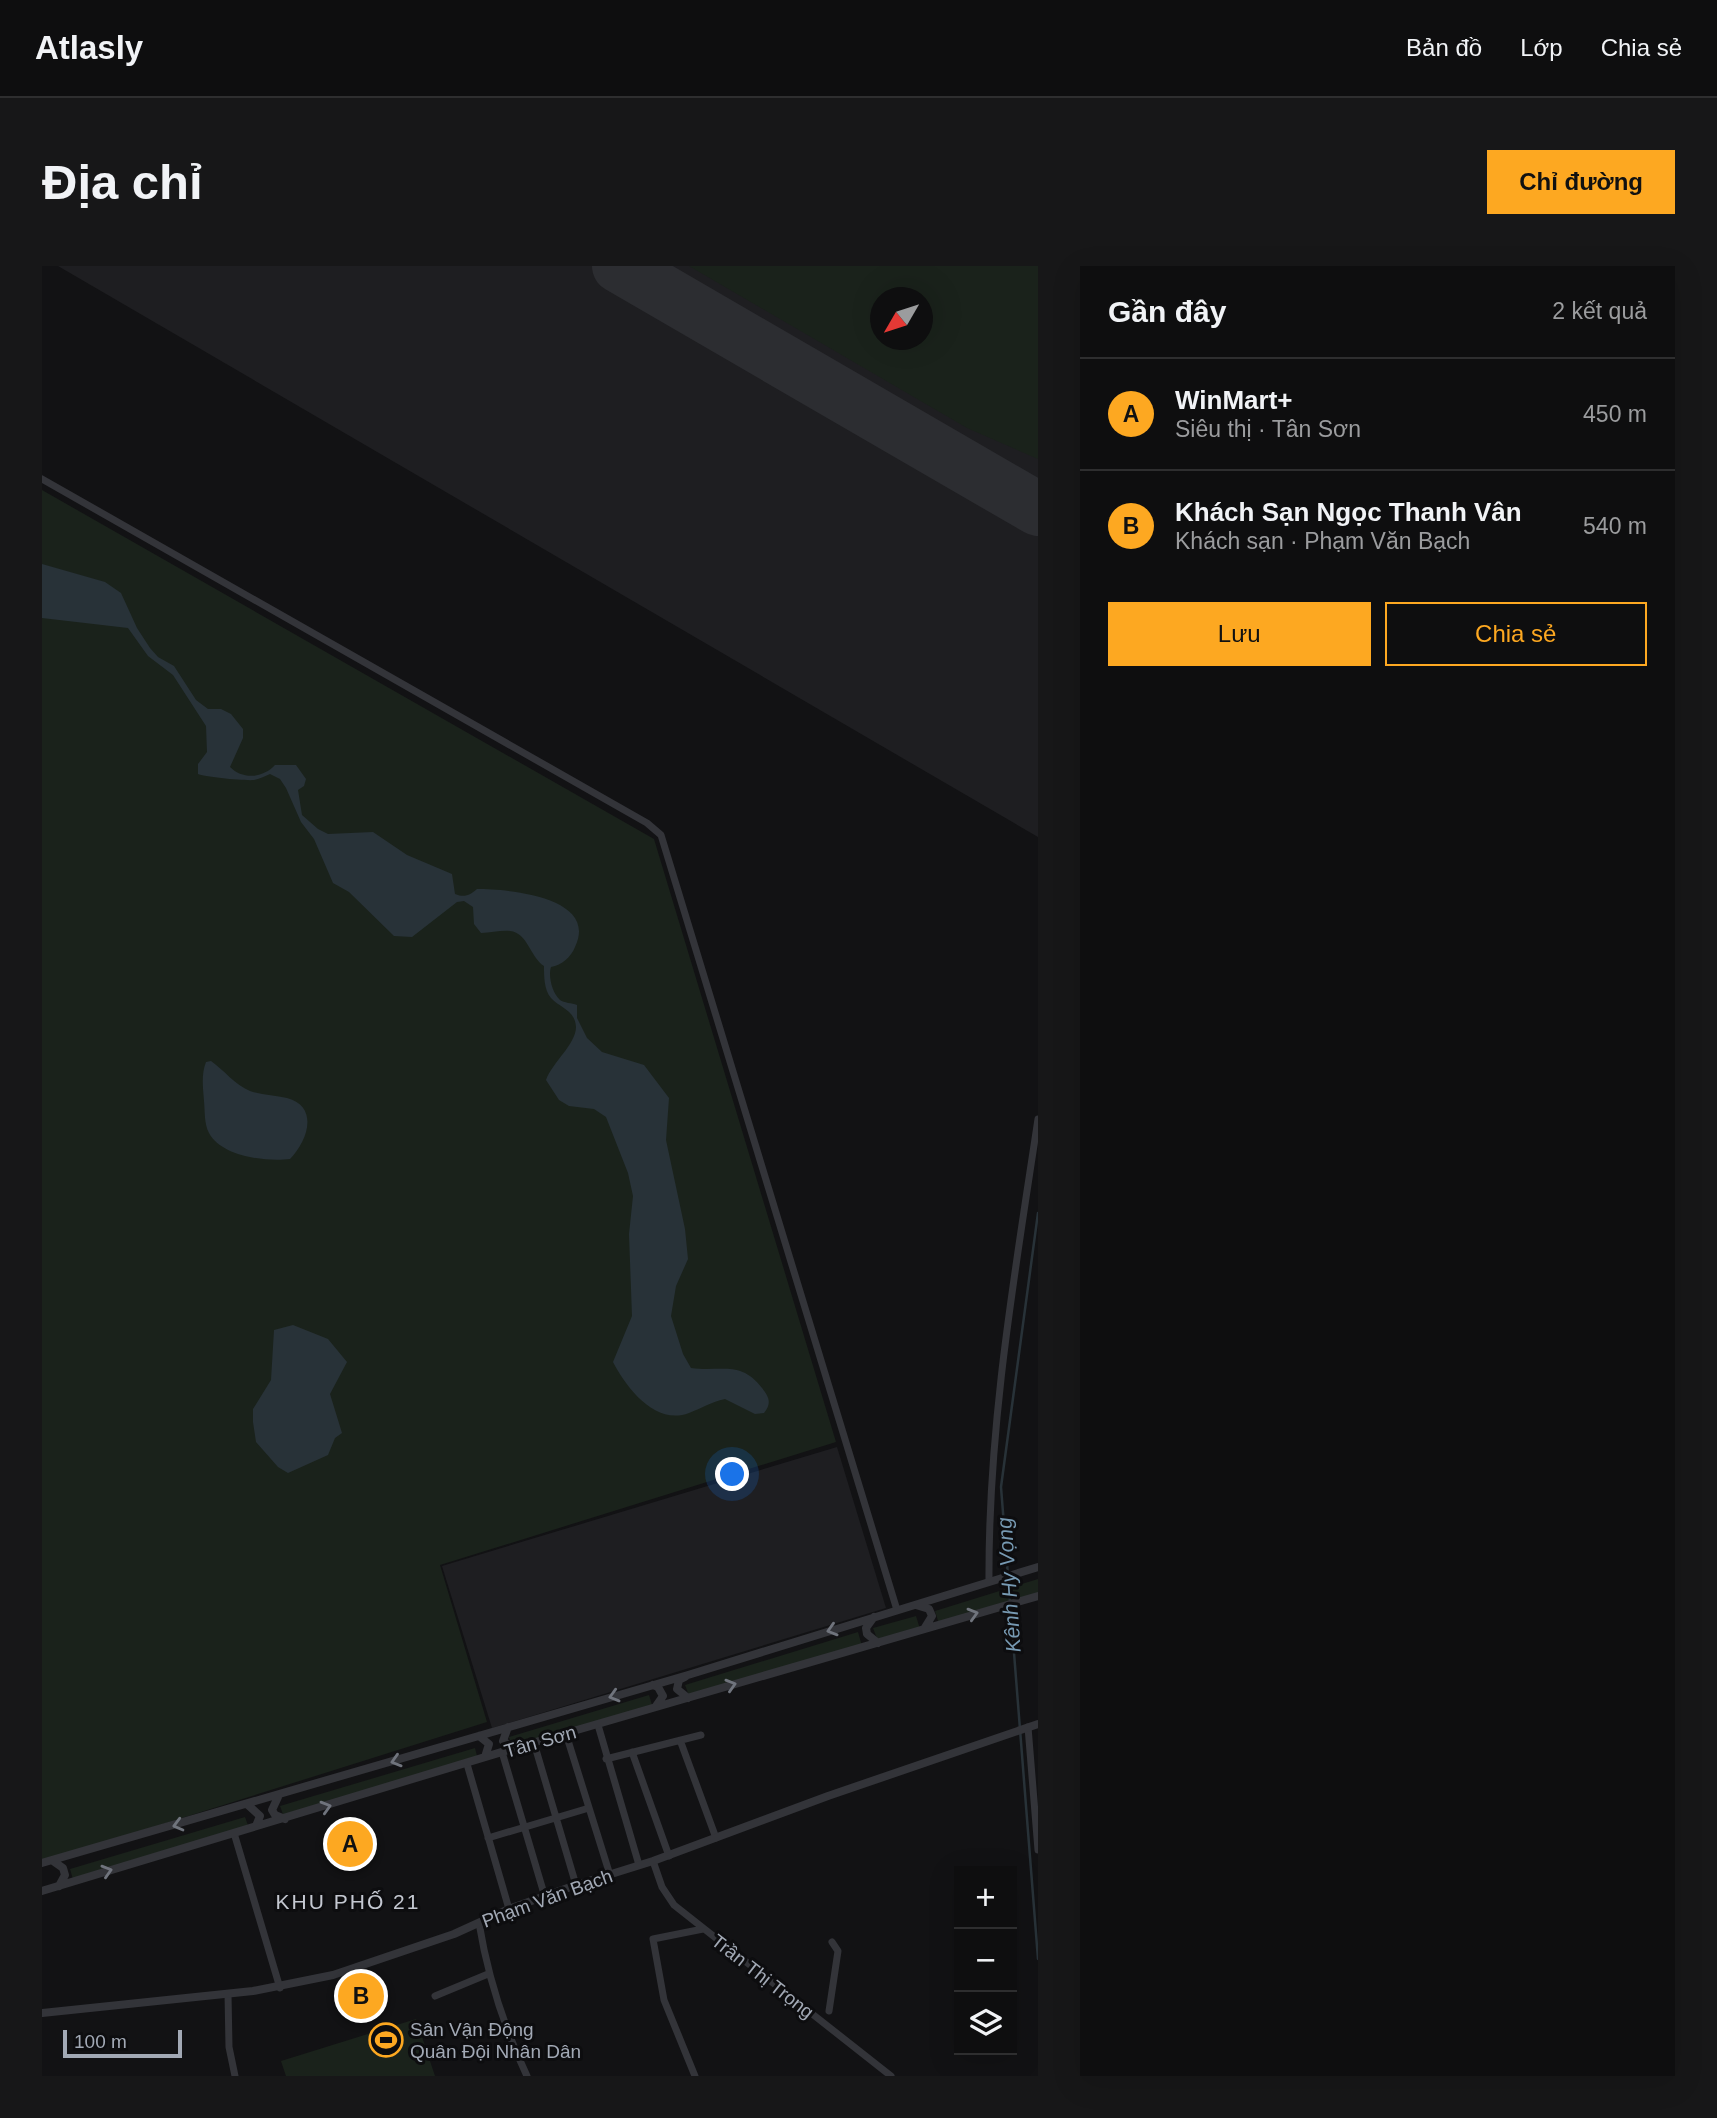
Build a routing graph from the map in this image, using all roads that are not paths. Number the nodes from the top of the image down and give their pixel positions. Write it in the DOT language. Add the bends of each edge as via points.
graph roads {
  1 [pos="42,479"];
  2 [pos="1038,1119"];
  3 [pos="1038,1567"];
  4 [pos="990,1581"];
  5 [pos="1038,1595"];
  6 [pos="915,1605"];
  7 [pos="897,1610"];
  8 [pos="874,1617"];
  9 [pos="924,1629"];
  10 [pos="878,1643"];
  11 [pos="688,1675"];
  12 [pos="653,1685"];
  13 [pos="688,1698"];
  14 [pos="656,1706"];
  15 [pos="1038,1724"];
  16 [pos="598,1725"];
  17 [pos="508,1727"];
  18 [pos="1028,1727"];
  19 [pos="565,1734"];
  20 [pos="701,1735"];
  21 [pos="479,1736"];
  22 [pos="680,1740"];
  23 [pos="534,1743"];
  24 [pos="515,1748"];
  25 [pos="502,1752"];
  26 [pos="632,1752"];
  27 [pos="485,1757"];
  28 [pos="606,1759"];
  29 [pos="467,1764"];
  30 [pos="278,1797"];
  31 [pos="248,1805"];
  32 [pos="589,1808"];
  33 [pos="556,1818"];
  34 [pos="286,1819"];
  35 [pos="256,1826"];
  36 [pos="524,1828"];
  37 [pos="234,1833"];
  38 [pos="488,1838"];
  39 [pos="716,1838"];
  40 [pos="1037,1838"];
  41 [pos="1038,1850"];
  42 [pos="669,1856"];
  43 [pos="53,1861"];
  44 [pos="653,1861"];
  45 [pos="42,1863"];
  46 [pos="639,1865"];
  47 [pos="610,1875"];
  48 [pos="576,1885"];
  49 [pos="59,1886"];
  50 [pos="42,1891"];
  51 [pos="545,1897"];
  52 [pos="509,1909"];
  53 [pos="479,1923"];
  54 [pos="704,1929"];
  55 [pos="832,1942"];
  56 [pos="488,1974"];
  57 [pos="280,1988"];
  58 [pos="228,1994"];
  59 [pos="435,1996"];
  60 [pos="829,2011"];
  61 [pos="42,2013"];
  62 [pos="235,2076"];
  63 [pos="527,2076"];
  64 [pos="695,2076"];
  65 [pos="891,2076"];
  1 -- 7 [label="street" via="661,835"];
  2 -- 4 [label="street" via="1007,1330 988,1504"];
  3 -- 4 [label="street, Tân Sơn"];
  4 -- 6 [label="street, Tân Sơn"];
  9 -- 5 [label="street, Tân Sơn, one-way"];
  6 -- 7 [label="street, Tân Sơn"];
  6 -- 9 [label="street" via="929,1609 932,1616"];
  7 -- 8 [label="street, Tân Sơn"];
  8 -- 10 [label="street" via="866,1628"];
  8 -- 11 [label="street, Tân Sơn, one-way"];
  9 -- 10 [label="street, Tân Sơn"];
  13 -- 10 [label="street, Tân Sơn, one-way"];
  11 -- 12 [label="street, Tân Sơn"];
  11 -- 13 [label="street" via="677,1689"];
  12 -- 14 [label="street" via="663,1696"];
  12 -- 17 [label="street, Tân Sơn, one-way"];
  13 -- 14 [label="street, Tân Sơn"];
  14 -- 16 [label="street, Tân Sơn"];
  15 -- 18 [label="street, Phạm Văn Bạch"];
  16 -- 19 [label="street, Tân Sơn"];
  16 -- 28 [label="street"];
  17 -- 21 [label="street, Tân Sơn"];
  17 -- 24 [label="street" via="503,1741"];
  18 -- 39 [label="street, Phạm Văn Bạch"];
  18 -- 40 [label="street"];
  19 -- 23 [label="street, Tân Sơn"];
  19 -- 32 [label="street"];
  20 -- 22 [label="street"];
  21 -- 27 [label="street" via="489,1744"];
  21 -- 30 [label="street, Tân Sơn, one-way"];
  22 -- 26 [label="street"];
  22 -- 39 [label="street"];
  23 -- 24 [label="street, Tân Sơn"];
  23 -- 33 [label="street"];
  24 -- 25 [label="street, Tân Sơn"];
  25 -- 27 [label="street, Tân Sơn"];
  25 -- 36 [label="street"];
  26 -- 28 [label="street"];
  26 -- 42 [label="street"];
  27 -- 29 [label="street, Tân Sơn"];
  28 -- 46 [label="street"];
  34 -- 29 [label="street, Tân Sơn, one-way"];
  29 -- 38 [label="street"];
  30 -- 31 [label="street, Tân Sơn"];
  30 -- 34 [label="street" via="272,1810"];
  31 -- 35 [label="street" via="260,1816"];
  31 -- 43 [label="street, Tân Sơn, one-way"];
  32 -- 33 [label="street"];
  32 -- 47 [label="street"];
  33 -- 36 [label="street"];
  33 -- 48 [label="street"];
  34 -- 35 [label="street, Tân Sơn"];
  35 -- 37 [label="street, Tân Sơn"];
  36 -- 38 [label="street"];
  36 -- 51 [label="street"];
  49 -- 37 [label="street, Tân Sơn, one-way"];
  37 -- 57 [label="street"];
  38 -- 52 [label="street"];
  39 -- 42 [label="street, Phạm Văn Bạch"];
  40 -- 41 [label="street"];
  42 -- 44 [label="street, Phạm Văn Bạch"];
  43 -- 45 [label="street, Tân Sơn"];
  43 -- 49 [label="street" via="65,1875"];
  44 -- 46 [label="street, Phạm Văn Bạch"];
  44 -- 54 [label="street, Trần Thị Trọng" via="674,1905"];
  46 -- 47 [label="street, Phạm Văn Bạch"];
  47 -- 48 [label="street, Phạm Văn Bạch"];
  48 -- 51 [label="street, Phạm Văn Bạch"];
  49 -- 50 [label="street, Tân Sơn"];
  51 -- 52 [label="street, Phạm Văn Bạch"];
  52 -- 53 [label="street, Phạm Văn Bạch"];
  53 -- 56 [label="street"];
  53 -- 57 [label="street, Phạm Văn Bạch" via="383,1959"];
  54 -- 64 [label="street" via="653,1939 664,2000"];
  54 -- 65 [label="street, Trần Thị Trọng"];
  55 -- 60 [label="street" via="838,1951"];
  56 -- 59 [label="street"];
  56 -- 63 [label="street" via="503,2024"];
  57 -- 58 [label="street, Phạm Văn Bạch"];
  58 -- 61 [label="street, Phạm Văn Bạch"];
  58 -- 62 [label="street" via="229,2047"];
}
